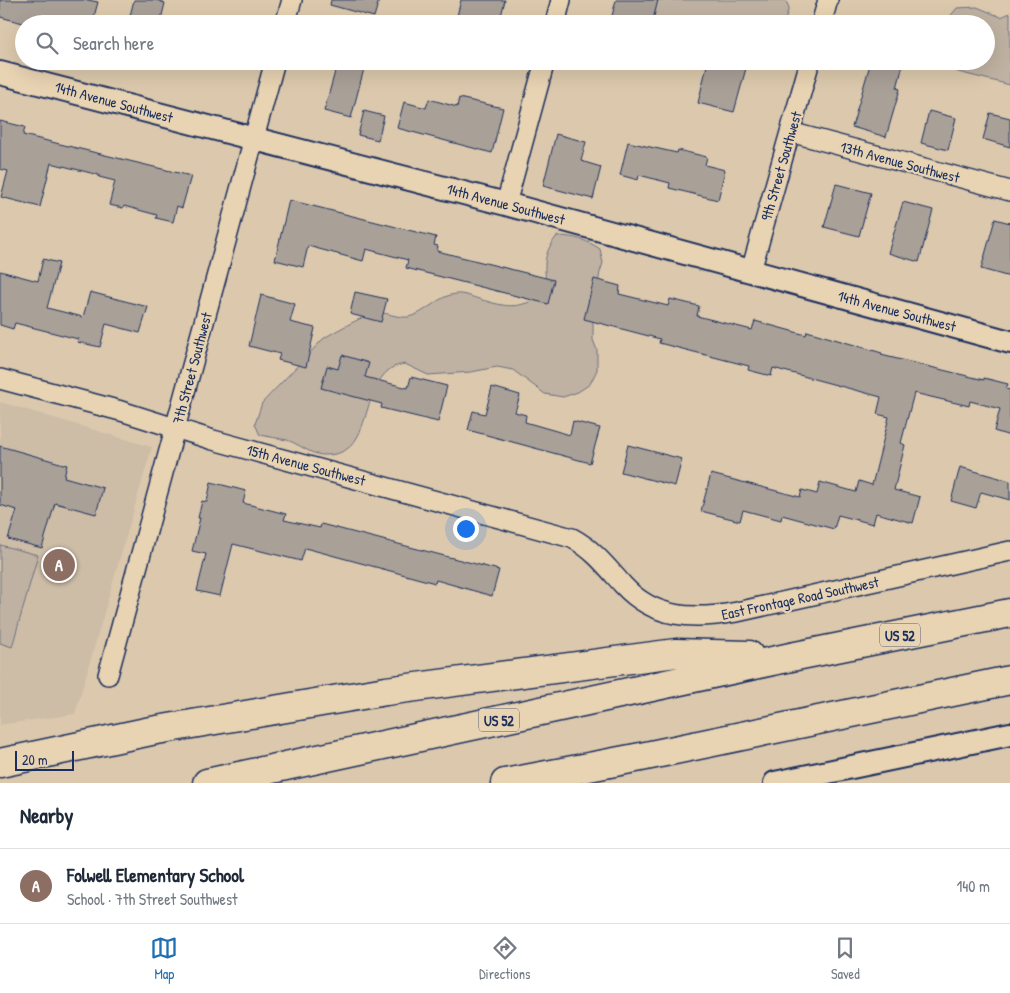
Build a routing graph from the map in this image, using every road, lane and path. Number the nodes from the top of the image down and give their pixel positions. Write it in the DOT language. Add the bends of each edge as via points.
graph roads {
  1 [pos="292,0"];
  2 [pos="561,0"];
  3 [pos="828,0"];
  4 [pos="288,15"];
  5 [pos="557,15"];
  6 [pos="824,15"];
  7 [pos="273,70"];
  8 [pos="543,70"];
  9 [pos="807,70"];
  10 [pos="0,73"];
  11 [pos="790,132"];
  12 [pos="254,138"];
  13 [pos="1010,191"];
  14 [pos="506,204"];
  15 [pos="751,271"];
  16 [pos="1010,342"];
  17 [pos="0,379"];
  18 [pos="175,428"];
  19 [pos="1010,551"];
  20 [pos="606,564"];
  21 [pos="1010,613"];
  22 [pos="791,657"];
  23 [pos="108,675"];
  24 [pos="1010,680"];
  25 [pos="1010,734"];
  26 [pos="641,757"];
  27 [pos="0,763"];
  28 [pos="207,783"];
  29 [pos="505,783"];
  30 [pos="550,783"];
  31 [pos="775,783"];
  1 -- 4 [label="street"];
  2 -- 5 [label="street"];
  3 -- 6 [label="street"];
  7 -- 12 [label="street, 7th Street Southwest"];
  8 -- 14 [label="street"];
  9 -- 11 [label="street, 9th Street Southwest"];
  10 -- 12 [label="street, 14th Avenue Southwest"];
  11 -- 13 [label="street, 13th Avenue Southwest"];
  11 -- 15 [label="street, 9th Street Southwest"];
  12 -- 14 [label="street, 14th Avenue Southwest"];
  12 -- 18 [label="street, 7th Street Southwest"];
  14 -- 15 [label="street, 14th Avenue Southwest"];
  15 -- 16 [label="street, 14th Avenue Southwest"];
  17 -- 18 [label="street, 15th Avenue Southwest"];
  18 -- 20 [label="street, 15th Avenue Southwest" via="572,538"];
  18 -- 23 [label="street, 7th Street Southwest"];
  19 -- 20 [label="street, East Frontage Road Southwest" via="737,612 693,617 656,609 637,598"];
  21 -- 22 [label="highway, US 52"];
  22 -- 27 [label="highway" via="676,653 386,691 151,731"];
  22 -- 28 [label="highway, US 52"];
  24 -- 26 [label="highway"];
  25 -- 31 [label="street"];
  26 -- 29 [label="highway"];
  26 -- 30 [label="highway"];
}
